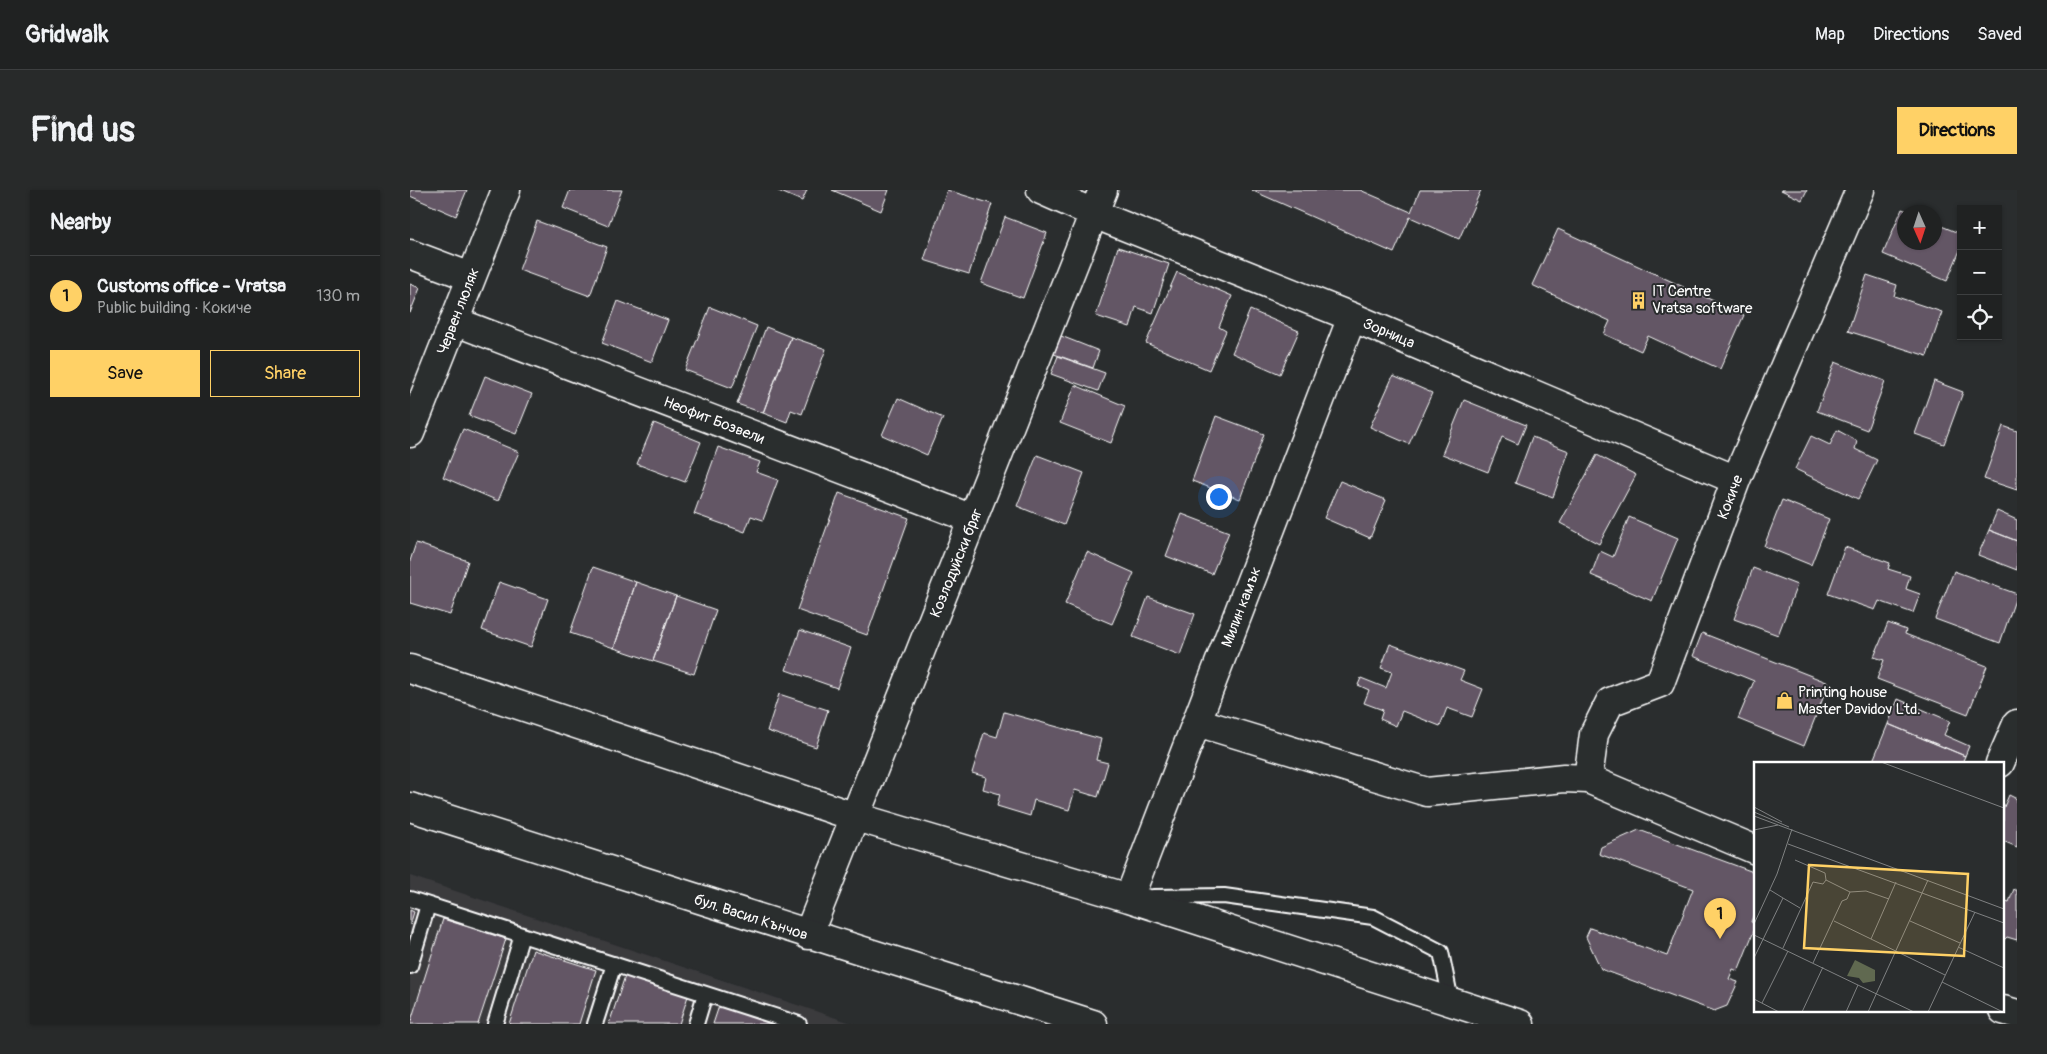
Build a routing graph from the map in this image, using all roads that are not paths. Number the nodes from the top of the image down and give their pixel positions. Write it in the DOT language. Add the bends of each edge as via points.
graph roads {
  1 [pos="506,190"];
  2 [pos="1040,190"];
  3 [pos="1860,190"];
  4 [pos="1099,202"];
  5 [pos="410,254"];
  6 [pos="471,278"];
  7 [pos="1352,317"];
  8 [pos="454,321"];
  9 [pos="410,433"];
  10 [pos="1736,480"];
  11 [pos="973,519"];
  12 [pos="410,669"];
  13 [pos="1196,722"];
  14 [pos="2017,724"];
  15 [pos="2000,762"];
  16 [pos="1588,779"];
  17 [pos="410,807"];
  18 [pos="856,817"];
  19 [pos="1754,849"];
  20 [pos="1129,898"];
  21 [pos="410,899"];
  22 [pos="428,905"];
  23 [pos="522,935"];
  24 [pos="808,935"];
  25 [pos="614,964"];
  26 [pos="410,966"];
  27 [pos="705,994"];
  28 [pos="1451,1001"];
  29 [pos="2004,1010"];
  30 [pos="2017,1014"];
  31 [pos="495,1024"];
  32 [pos="595,1024"];
  33 [pos="696,1024"];
  34 [pos="796,1024"];
  35 [pos="1093,1024"];
  36 [pos="1520,1024"];
  1 -- 6 [label="street, Червен люляк"];
  2 -- 4 [label="street, Зорница"];
  3 -- 10 [label="street, Кокиче"];
  4 -- 7 [label="street, Зорница"];
  4 -- 11 [label="street, Козлодуйски бряг"];
  5 -- 6 [label="street"];
  6 -- 8 [label="street, Червен люляк"];
  7 -- 10 [label="street, Зорница"];
  7 -- 13 [label="street, Милин камък"];
  8 -- 9 [label="street, Червен люляк"];
  8 -- 11 [label="street, Неофит Бозвели"];
  10 -- 16 [label="street, Кокиче" via="1660,683 1610,702 1594,734"];
  11 -- 18 [label="street, Козлодуйски бряг"];
  12 -- 18 [label="street"];
  13 -- 16 [label="street" via="1427,792 1564,778"];
  13 -- 20 [label="street, Милин камък"];
  14 -- 15 [label="street"];
  16 -- 19 [label="street"];
  17 -- 24 [label="street, бул. Васил Кънчов"];
  18 -- 20 [label="street"];
  18 -- 24 [label="street, Козлодуйски бряг"];
  20 -- 28 [label="street"];
  20 -- 28 [label="lane" via="1224,896 1373,917 1441,952"];
  21 -- 22 [label="lane"];
  22 -- 23 [label="lane"];
  22 -- 26 [label="lane"];
  23 -- 25 [label="lane"];
  23 -- 31 [label="lane"];
  24 -- 35 [label="street, бул. Васил Кънчов"];
  25 -- 27 [label="lane"];
  25 -- 32 [label="lane"];
  27 -- 33 [label="lane"];
  27 -- 34 [label="lane"];
  28 -- 36 [label="street"];
  29 -- 30 [label="street"];
}
